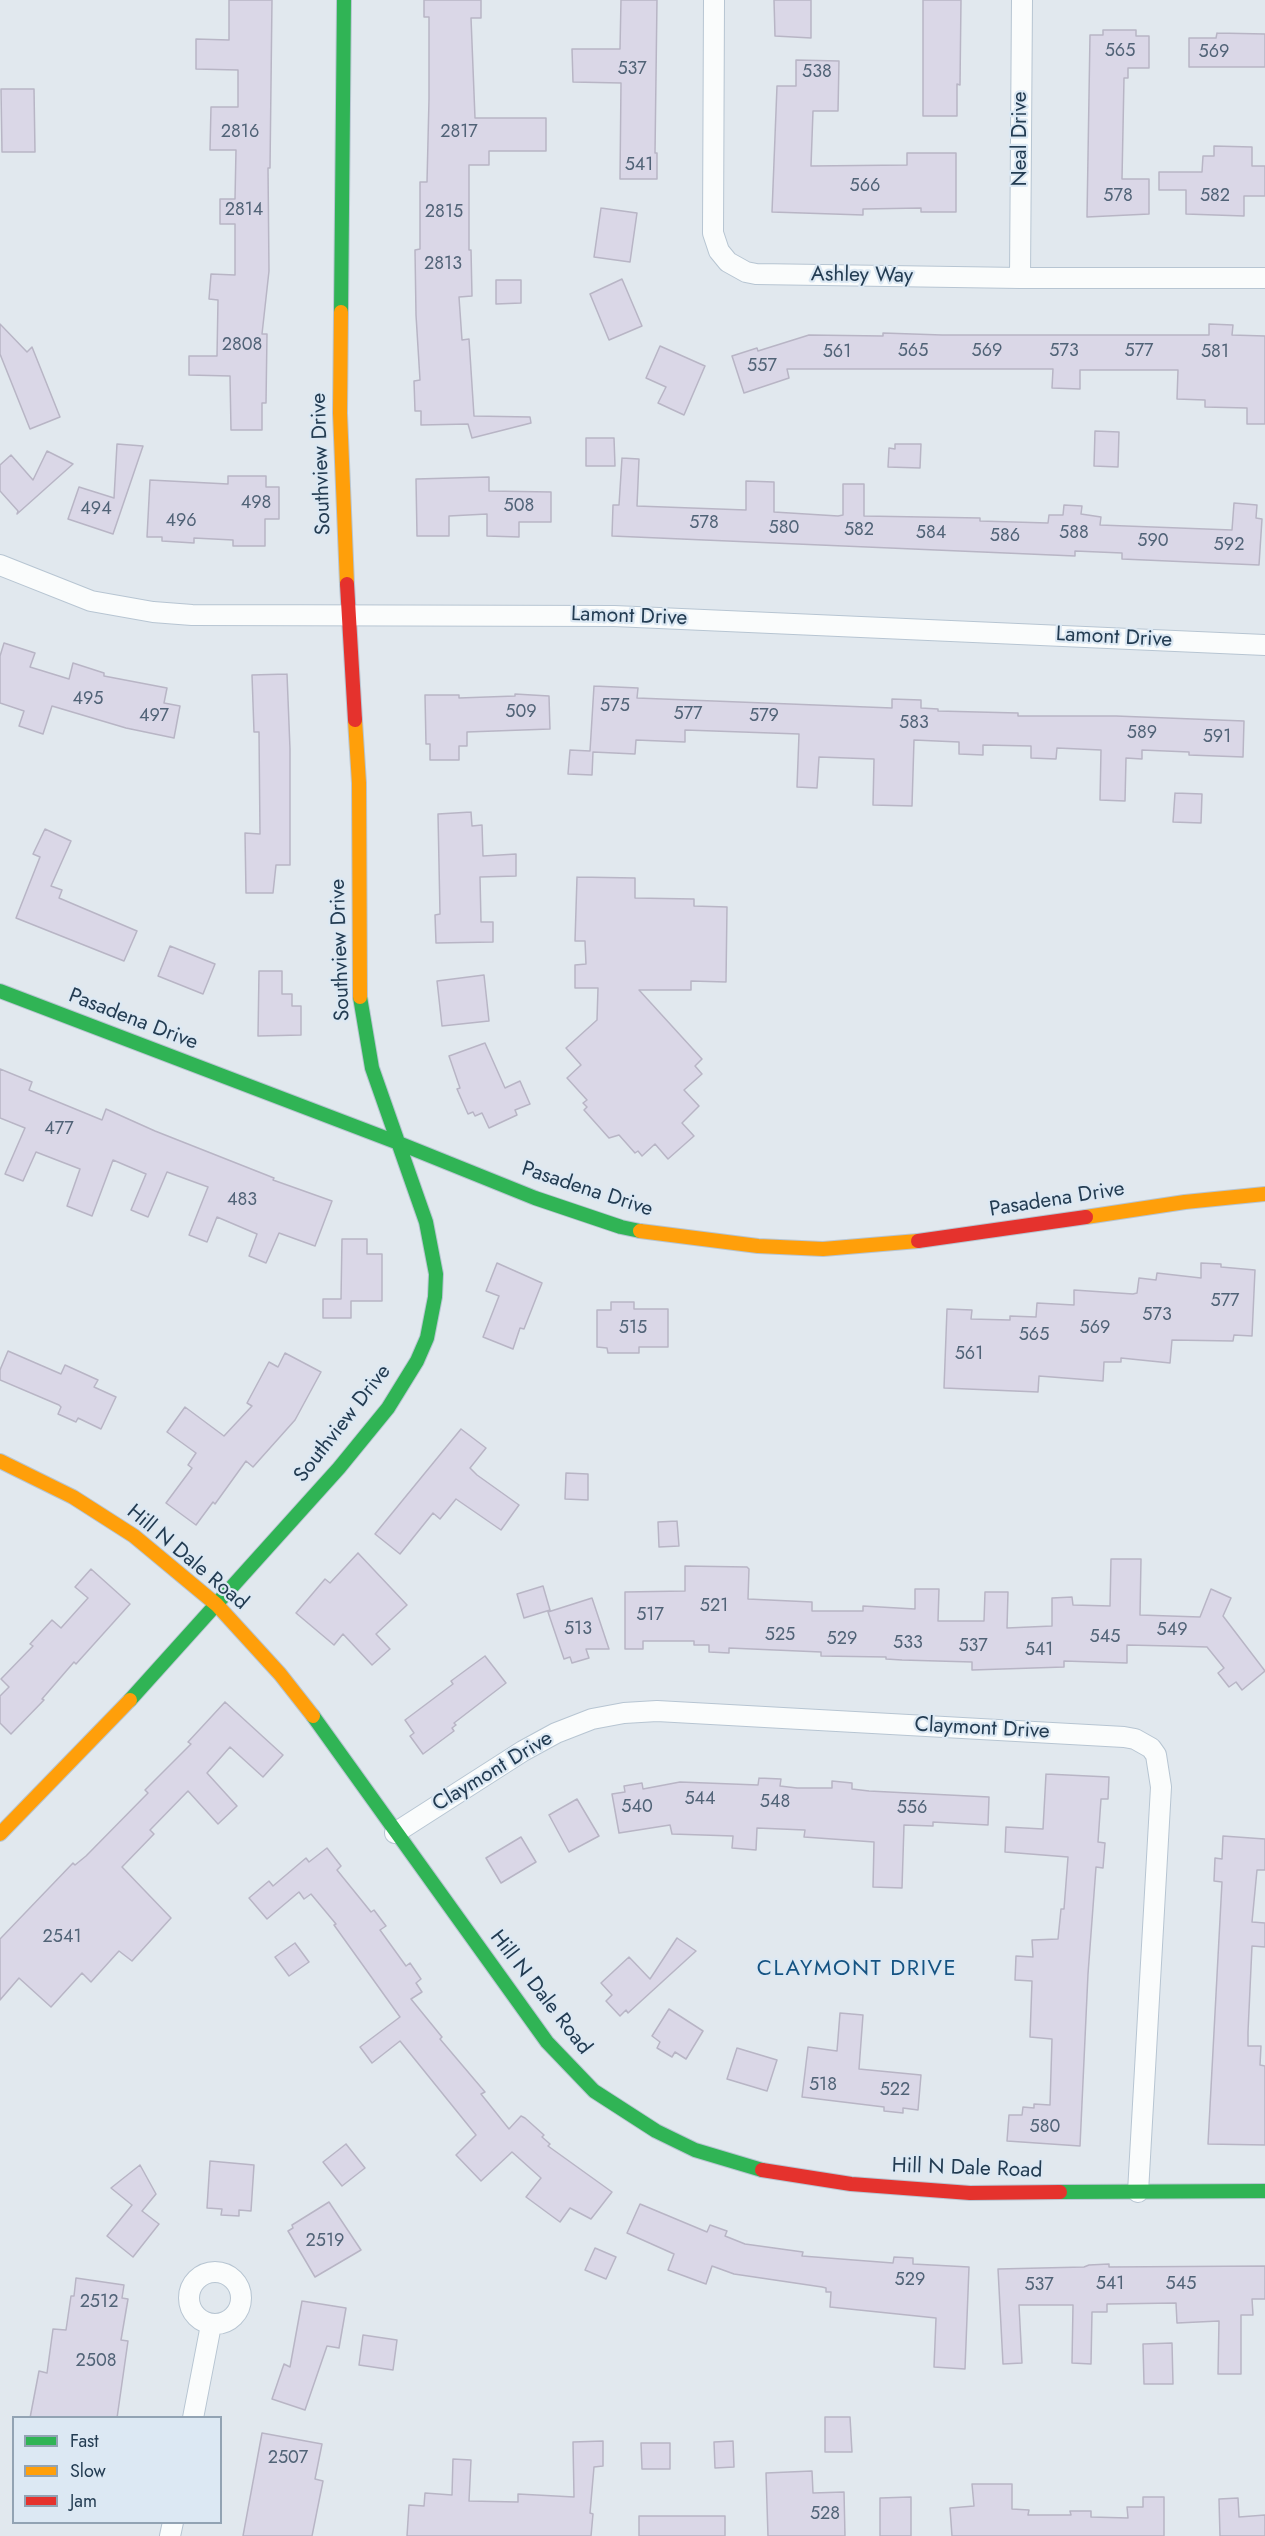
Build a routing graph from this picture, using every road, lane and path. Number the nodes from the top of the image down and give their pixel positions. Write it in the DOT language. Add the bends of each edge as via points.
graph roads {
  1 [pos="345,0"];
  2 [pos="714,0"];
  3 [pos="1022,0"];
  4 [pos="1020,278"];
  5 [pos="1265,278"];
  6 [pos="0,565"];
  7 [pos="348,615"];
  8 [pos="1265,645"];
  9 [pos="0,991"];
  10 [pos="396,1142"];
  11 [pos="1265,1194"];
  12 [pos="0,1461"];
  13 [pos="217,1605"];
  14 [pos="395,1833"];
  15 [pos="0,1834"];
  16 [pos="1265,2191"];
  17 [pos="1138,2192"];
  18 [pos="211,2325"];
  19 [pos="193,2416"];
  1 -- 7 [label="street, Southview Drive" via="340,413"];
  2 -- 4 [label="street, Ashley Way" via="712,233 728,262 756,274"];
  3 -- 4 [label="street, Neal Drive"];
  4 -- 5 [label="street, Ashley Way"];
  6 -- 7 [label="street, Lamont Drive" via="91,601 153,612"];
  7 -- 8 [label="street, Lamont Drive" via="614,616"];
  7 -- 10 [label="street, Southview Drive" via="359,763 360,999 372,1068"];
  9 -- 10 [label="street, Pasadena Drive"];
  10 -- 11 [label="street, Pasadena Drive" via="535,1198 621,1227 758,1246 829,1249 906,1243"];
  10 -- 13 [label="street, Southview Drive" via="432,1248 435,1297 427,1338 388,1408"];
  12 -- 13 [label="street, Hill N Dale Road" via="73,1497 134,1536"];
  13 -- 14 [label="street, Hill N Dale Road" via="287,1683"];
  13 -- 15 [label="street, Southview Drive"];
  14 -- 17 [label="street, Hill N Dale Road" via="523,2011 569,2067 622,2110 695,2150 754,2168 851,2184 970,2193"];
  14 -- 17 [label="street, Claymont Drive" via="539,1742 592,1719 624,1713 1135,1739 1156,1755 1161,1787"];
  16 -- 17 [label="street, Hill N Dale Road"];
  18 -- 19 [label="street"];
}
